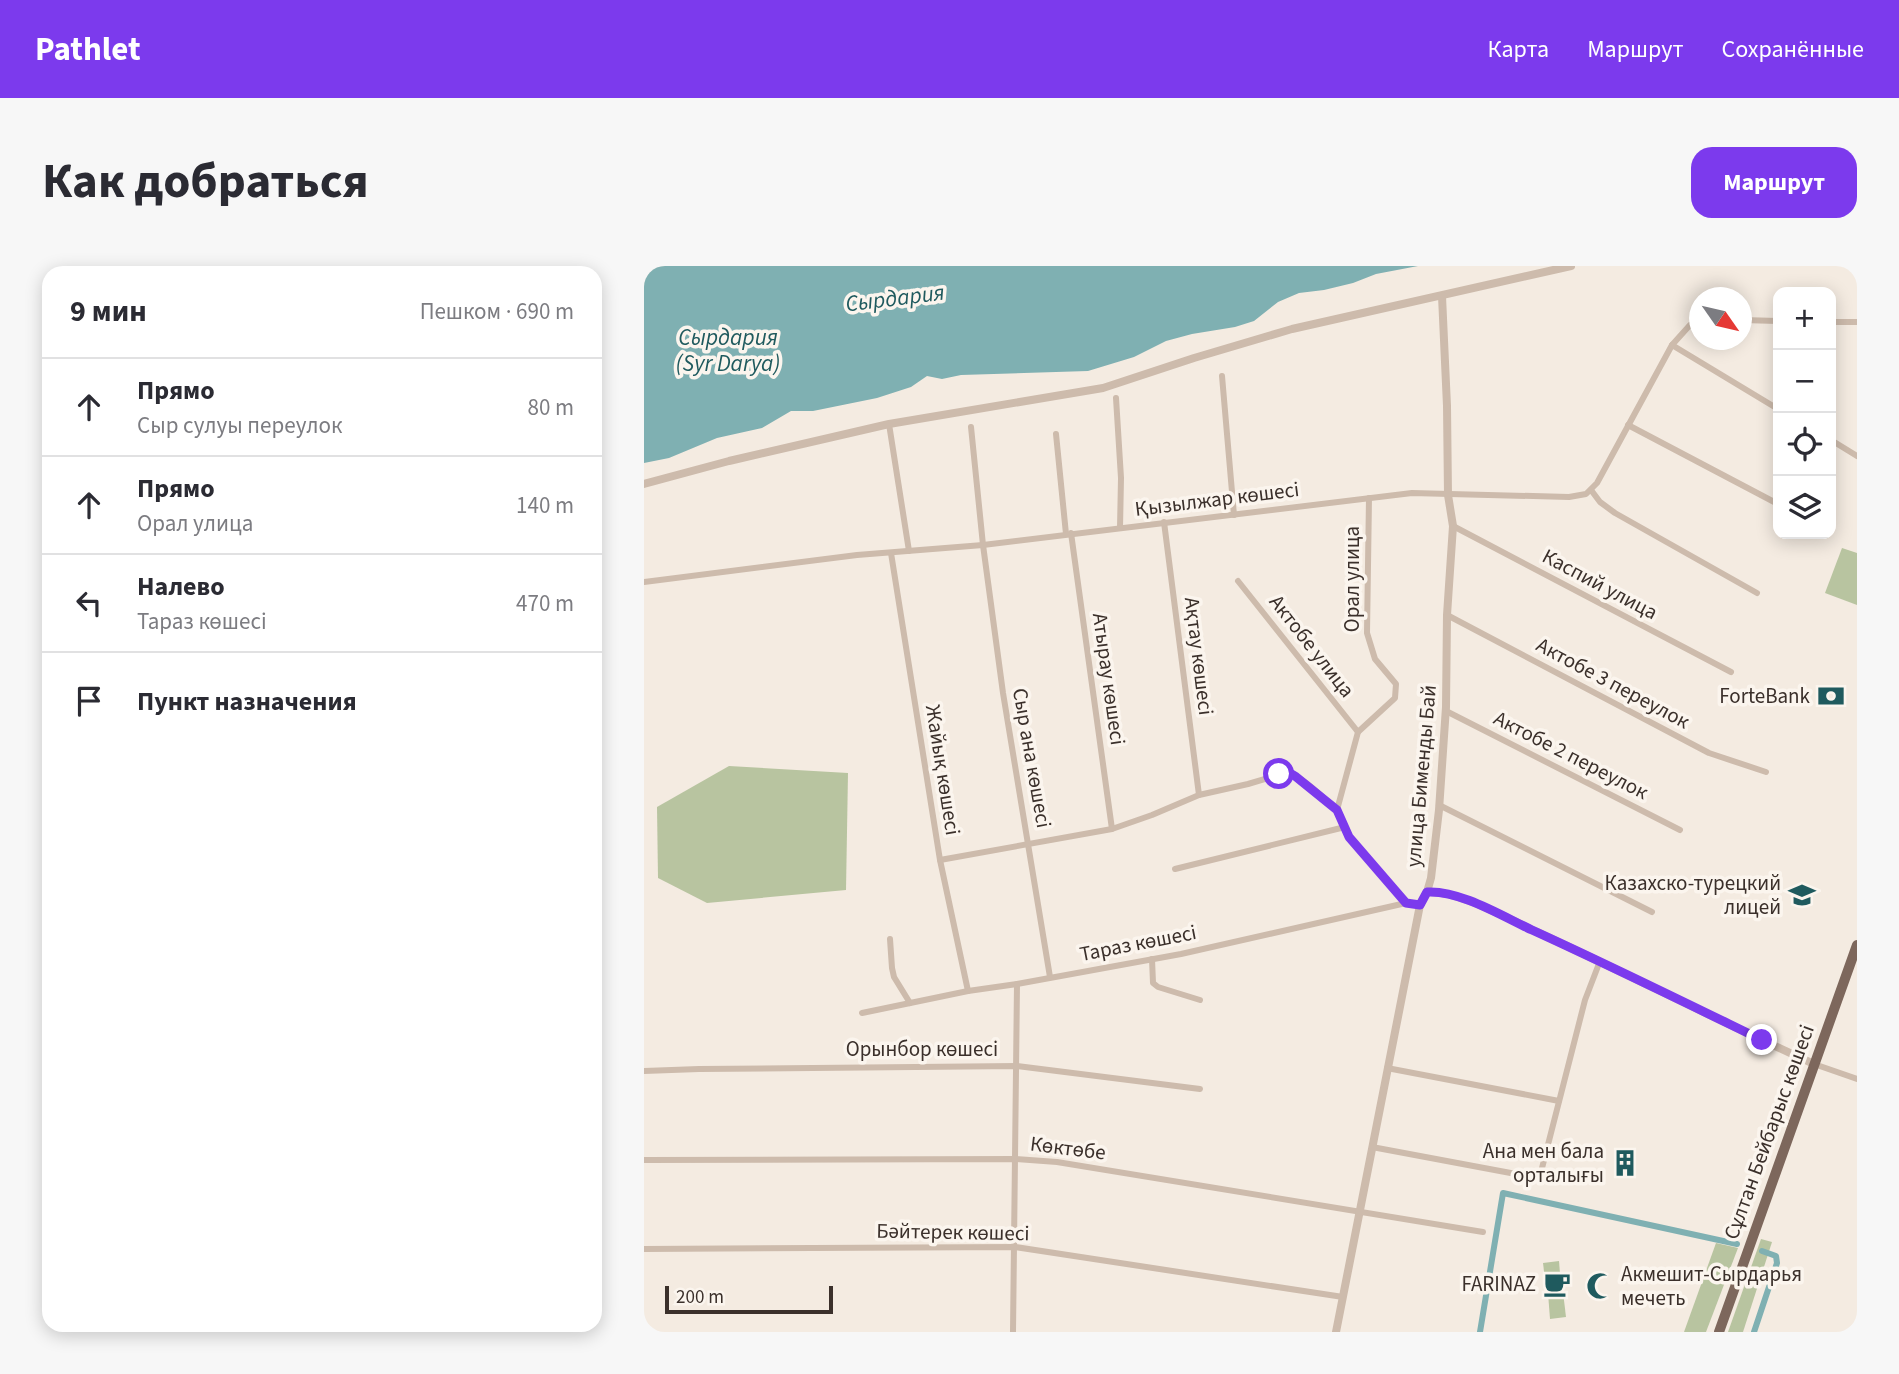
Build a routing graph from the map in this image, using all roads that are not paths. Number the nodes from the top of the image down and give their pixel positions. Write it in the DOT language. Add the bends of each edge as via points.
graph roads {
  1 [pos="1571,266"];
  2 [pos="1442,296"];
  3 [pos="1752,320"];
  4 [pos="1773,321"];
  5 [pos="1836,322"];
  6 [pos="1857,322"];
  7 [pos="1689,326"];
  8 [pos="1672,345"];
  9 [pos="1222,376"];
  10 [pos="1116,398"];
  11 [pos="1773,406"];
  12 [pos="889,424"];
  13 [pos="1628,425"];
  14 [pos="971,427"];
  15 [pos="1056,435"];
  16 [pos="1836,443"];
  17 [pos="1857,456"];
  18 [pos="644,484"];
  19 [pos="1591,490"];
  20 [pos="1448,495"];
  21 [pos="1369,498"];
  22 [pos="1773,501"];
  23 [pos="1234,515"];
  24 [pos="1164,522"];
  25 [pos="1453,526"];
  26 [pos="1120,528"];
  27 [pos="1069,534"];
  28 [pos="983,545"];
  29 [pos="909,551"];
  30 [pos="891,553"];
  31 [pos="1238,580"];
  32 [pos="644,582"];
  33 [pos="1757,593"];
  34 [pos="1447,615"];
  35 [pos="1731,672"];
  36 [pos="1446,711"];
  37 [pos="1358,732"];
  38 [pos="1766,772"];
  39 [pos="1199,795"];
  40 [pos="1439,805"];
  41 [pos="1337,810"];
  42 [pos="1345,827"];
  43 [pos="1112,829"];
  44 [pos="1680,830"];
  45 [pos="1029,843"];
  46 [pos="940,860"];
  47 [pos="1175,869"];
  48 [pos="1427,892"];
  49 [pos="1406,903"];
  50 [pos="1420,905"];
  51 [pos="1652,912"];
  52 [pos="890,939"];
  53 [pos="1857,945"];
  54 [pos="1152,959"];
  55 [pos="1600,961"];
  56 [pos="1050,977"];
  57 [pos="1017,985"];
  58 [pos="968,992"];
  59 [pos="1200,1000"];
  60 [pos="910,1003"];
  61 [pos="862,1013"];
  62 [pos="1814,1064"];
  63 [pos="1017,1066"];
  64 [pos="1387,1068"];
  65 [pos="644,1072"];
  66 [pos="1857,1079"];
  67 [pos="1200,1089"];
  68 [pos="1559,1101"];
  69 [pos="1372,1147"];
  70 [pos="1015,1158"];
  71 [pos="644,1160"];
  72 [pos="1359,1210"];
  73 [pos="1483,1232"];
  74 [pos="1015,1247"];
  75 [pos="644,1248"];
  76 [pos="1343,1297"];
  77 [pos="1013,1332"];
  78 [pos="1336,1332"];
  79 [pos="1719,1332"];
  1 -- 2 [label="street"];
  2 -- 12 [label="street" via="1292,329 1104,388"];
  2 -- 20 [label="street, улица Бименды Бай"];
  3 -- 4 [label="street"];
  5 -- 6 [label="street"];
  7 -- 8 [label="street"];
  8 -- 11 [label="street"];
  8 -- 13 [label="street"];
  9 -- 23 [label="street"];
  10 -- 26 [label="street"];
  12 -- 18 [label="street"];
  12 -- 29 [label="street"];
  13 -- 19 [label="street"];
  13 -- 22 [label="street"];
  14 -- 28 [label="street, Сыр ана көшесі"];
  15 -- 27 [label="street, Атырау көшесі"];
  16 -- 17 [label="street"];
  19 -- 20 [label="street, Қызылжар көшесі" via="1569,497"];
  19 -- 33 [label="street" via="1615,513"];
  20 -- 21 [label="street, Қызылжар көшесі"];
  20 -- 25 [label="street, улица Бименды Бай"];
  21 -- 23 [label="street, Қызылжар көшесі"];
  21 -- 37 [label="street, Орал улица" via="1367,633 1375,659 1396,684 1395,698"];
  23 -- 24 [label="street, Қызылжар көшесі"];
  24 -- 26 [label="street, Қызылжар көшесі"];
  24 -- 39 [label="street, Ақтау көшесі"];
  25 -- 34 [label="street, улица Бименды Бай"];
  25 -- 35 [label="street, Каспий улица"];
  26 -- 27 [label="street, Қызылжар көшесі"];
  27 -- 28 [label="street, Қызылжар көшесі"];
  27 -- 43 [label="street, Атырау көшесі"];
  28 -- 29 [label="street, Қызылжар көшесі"];
  28 -- 45 [label="street, Сыр ана көшесі"];
  29 -- 30 [label="street, Қызылжар көшесі"];
  30 -- 32 [label="street, Қызылжар көшесі"];
  30 -- 46 [label="street, Жайық көшесі"];
  31 -- 37 [label="street, Актобе улица"];
  34 -- 36 [label="street, улица Бименды Бай"];
  34 -- 38 [label="street, Актобе 3 переулок" via="1709,753"];
  36 -- 40 [label="street, улица Бименды Бай"];
  36 -- 44 [label="street, Актобе 2 переулок"];
  37 -- 41 [label="street"];
  39 -- 41 [label="street" via="1290,773"];
  39 -- 43 [label="street"];
  40 -- 48 [label="street, улица Бименды Бай"];
  40 -- 51 [label="street"];
  41 -- 42 [label="street"];
  42 -- 47 [label="street"];
  42 -- 49 [label="street"];
  43 -- 45 [label="street"];
  45 -- 46 [label="street"];
  45 -- 56 [label="street, Сыр ана көшесі"];
  46 -- 58 [label="street, Жайық көшесі"];
  48 -- 50 [label="street, улица Бименды Бай"];
  48 -- 55 [label="street" via="1472,902"];
  49 -- 50 [label="street, Тараз көшесі"];
  49 -- 54 [label="street, Тараз көшесі"];
  50 -- 64 [label="street, улица Бименды Бай"];
  52 -- 60 [label="street" via="894,977"];
  53 -- 62 [label="main road, Сұлтан Бейбарыс көшесі"];
  54 -- 56 [label="street, Тараз көшесі"];
  54 -- 59 [label="street" via="1153,984"];
  55 -- 62 [label="street"];
  55 -- 68 [label="street"];
  56 -- 57 [label="street, Тараз көшесі"];
  57 -- 58 [label="street, Тараз көшесі"];
  57 -- 63 [label="street"];
  58 -- 60 [label="street, Тараз көшесі"];
  60 -- 61 [label="street, Тараз көшесі"];
  62 -- 66 [label="street"];
  62 -- 79 [label="main road, Сұлтан Бейбарыс көшесі"];
  63 -- 65 [label="street, Орынбор көшесі"];
  63 -- 67 [label="street, Орынбор көшесі"];
  63 -- 70 [label="street"];
  64 -- 68 [label="street"];
  64 -- 69 [label="street, улица Бименды Бай"];
  68 -- 69 [label="street" via="1537,1176"];
  69 -- 72 [label="street, улица Бименды Бай"];
  70 -- 71 [label="street, Көктөбе"];
  70 -- 72 [label="street, Көктөбе"];
  70 -- 74 [label="street"];
  72 -- 73 [label="street, Көктөбе"];
  72 -- 76 [label="street, улица Бименды Бай"];
  74 -- 75 [label="street, Бәйтерек көшесі"];
  74 -- 76 [label="street, Бәйтерек көшесі"];
  74 -- 77 [label="street"];
  76 -- 78 [label="street, улица Бименды Бай"];
}
